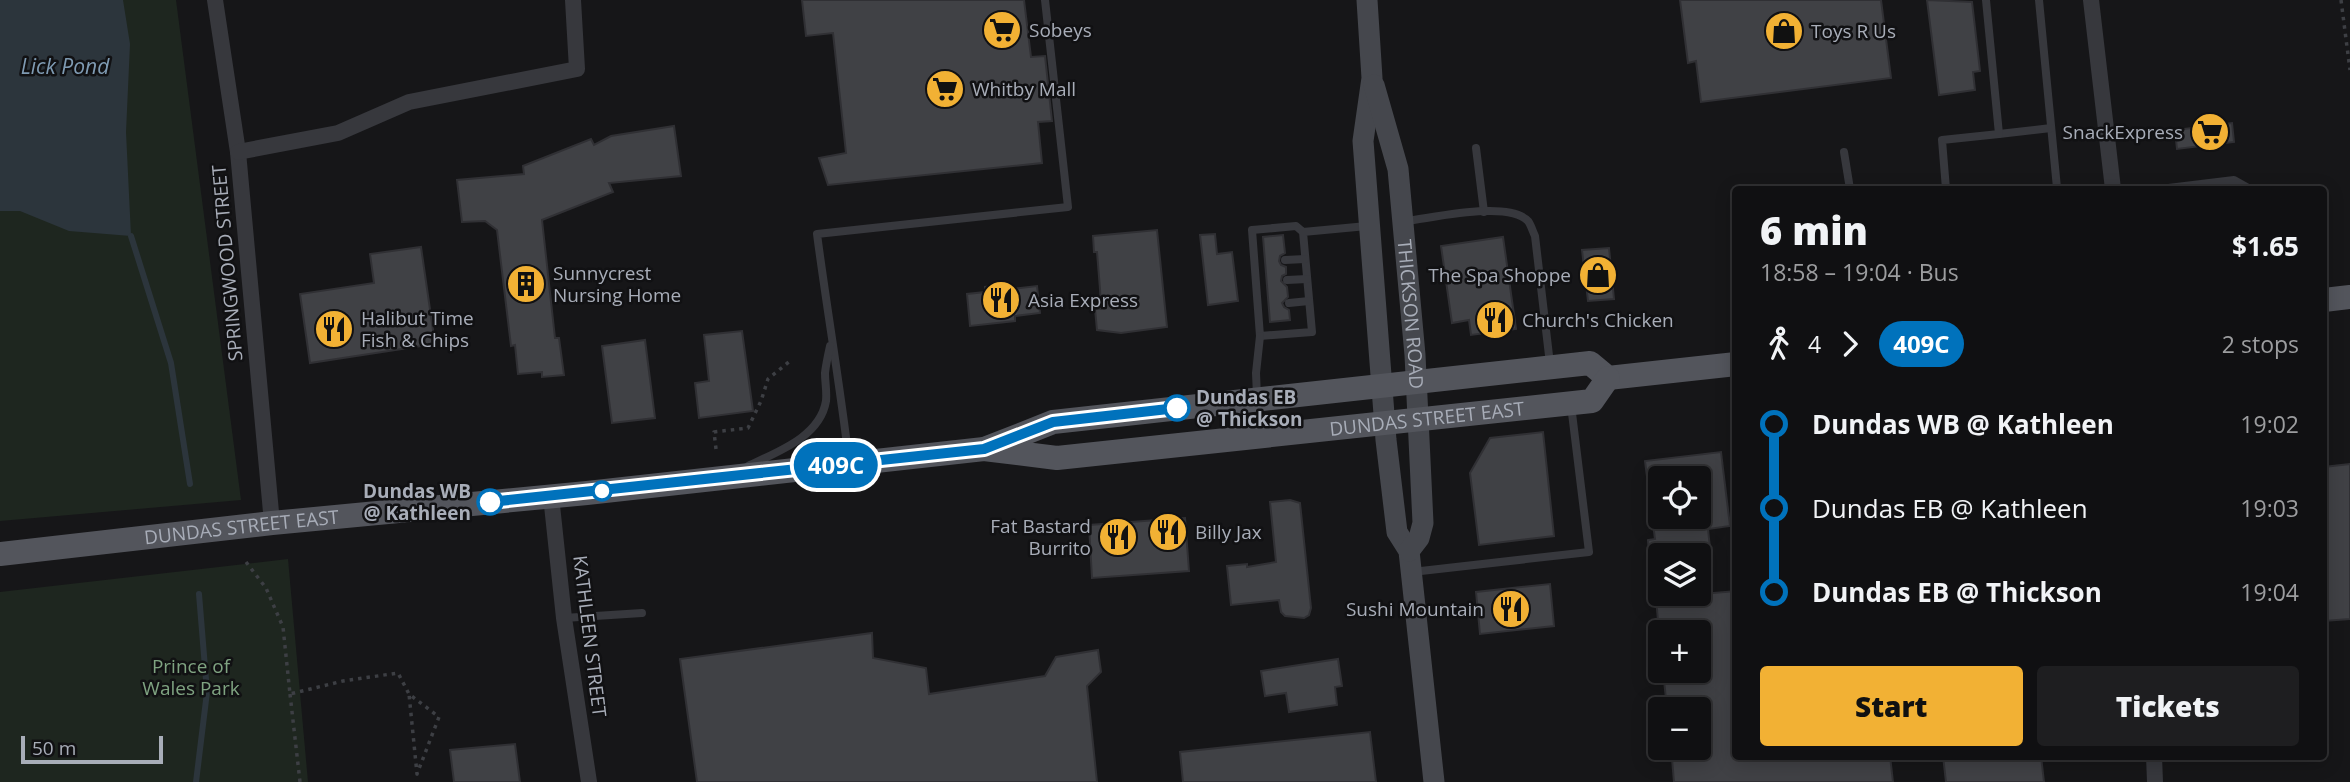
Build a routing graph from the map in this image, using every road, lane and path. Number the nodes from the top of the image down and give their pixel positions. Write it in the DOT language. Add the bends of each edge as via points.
graph roads {
  1 [pos="215,0"];
  2 [pos="573,0"];
  3 [pos="1045,0"];
  4 [pos="1367,0"];
  5 [pos="1986,0"];
  6 [pos="2039,0"];
  7 [pos="2091,0"];
  8 [pos="2341,0"];
  9 [pos="2350,70"];
  10 [pos="1372,78"];
  11 [pos="2051,128"];
  12 [pos="1999,134"];
  13 [pos="1476,148"];
  14 [pos="237,152"];
  15 [pos="1844,152"];
  16 [pos="1850,186"];
  17 [pos="1946,186"];
  18 [pos="2057,186"];
  19 [pos="2113,186"];
  20 [pos="2185,186"];
  21 [pos="2245,186"];
  22 [pos="1484,212"];
  23 [pos="1403,221"];
  24 [pos="1370,225"];
  25 [pos="1303,232"];
  26 [pos="1306,259"];
  27 [pos="1285,260"];
  28 [pos="1265,262"];
  29 [pos="1254,263"];
  30 [pos="1307,279"];
  31 [pos="1287,280"];
  32 [pos="1267,281"];
  33 [pos="1256,282"];
  34 [pos="2350,297"];
  35 [pos="2327,300"];
  36 [pos="1309,301"];
  37 [pos="1289,303"];
  38 [pos="1258,305"];
  39 [pos="1268,305"];
  40 [pos="1260,336"];
  41 [pos="831,339"];
  42 [pos="790,361"];
  43 [pos="1732,364"];
  44 [pos="1551,368"];
  45 [pos="1608,378"];
  46 [pos="1416,383"];
  47 [pos="1382,386"];
  48 [pos="1257,399"];
  49 [pos="1570,403"];
  50 [pos="1418,418"];
  51 [pos="1385,422"];
  52 [pos="716,449"];
  53 [pos="984,449"];
  54 [pos="849,464"];
  55 [pos="725,477"];
  56 [pos="551,496"];
  57 [pos="272,523"];
  58 [pos="0,554"];
  59 [pos="1411,561"];
  60 [pos="246,562"];
  61 [pos="642,613"];
  62 [pos="565,618"];
  63 [pos="289,694"];
  64 [pos="409,694"];
  65 [pos="2154,760"];
  66 [pos="300,782"];
  67 [pos="589,782"];
  68 [pos="1434,782"];
  69 [pos="2155,782"];
  1 -- 14 [label="street, SPRINGWOOD STREET"];
  2 -- 14 [label="street" via="577,69 409,102 338,133"];
  3 -- 41 [label="lane" via="1068,207 817,234"];
  4 -- 10 [label="main road, THICKSON ROAD"];
  5 -- 12 [label="lane"];
  6 -- 11 [label="lane"];
  7 -- 19 [label="street"];
  8 -- 9 [label="path"];
  10 -- 23 [label="main road, THICKSON ROAD" via="1398,169"];
  10 -- 24 [label="main road, THICKSON ROAD" via="1363,141"];
  11 -- 12 [label="lane"];
  11 -- 18 [label="lane"];
  12 -- 17 [label="lane" via="1941,140"];
  13 -- 22 [label="lane"];
  14 -- 57 [label="street, SPRINGWOOD STREET"];
  15 -- 16 [label="lane"];
  20 -- 21 [label="lane" via="2234,180"];
  22 -- 23 [label="lane"];
  22 -- 44 [label="lane" via="1512,213 1528,222 1535,236"];
  23 -- 46 [label="main road, THICKSON ROAD"];
  24 -- 25 [label="lane"];
  24 -- 47 [label="main road, THICKSON ROAD"];
  25 -- 26 [label="lane"];
  25 -- 29 [label="lane" via="1296,226 1252,230"];
  26 -- 27 [label="lane"];
  26 -- 30 [label="lane"];
  28 -- 29 [label="lane"];
  29 -- 33 [label="lane"];
  30 -- 31 [label="lane"];
  30 -- 36 [label="lane"];
  32 -- 33 [label="lane"];
  33 -- 38 [label="lane"];
  34 -- 35 [label="main road"];
  36 -- 37 [label="lane"];
  36 -- 40 [label="lane" via="1312,332"];
  38 -- 39 [label="lane"];
  38 -- 40 [label="lane"];
  40 -- 48 [label="lane"];
  41 -- 54 [label="lane"];
  41 -- 55 [label="lane" via="825,374 827,397 819,420 778,452"];
  42 -- 52 [label="path" via="768,379 748,428 714,432"];
  43 -- 45 [label="main road"];
  44 -- 45 [label="main road, DUNDAS STREET EAST" via="1590,363"];
  44 -- 46 [label="main road, DUNDAS STREET EAST"];
  45 -- 49 [label="main road, DUNDAS STREET EAST" via="1592,401"];
  46 -- 47 [label="main road, DUNDAS STREET EAST"];
  46 -- 50 [label="main road, THICKSON ROAD"];
  47 -- 48 [label="main road, DUNDAS STREET EAST"];
  47 -- 51 [label="main road, THICKSON ROAD"];
  48 -- 53 [label="main road, DUNDAS STREET EAST" via="1053,422"];
  49 -- 50 [label="main road, DUNDAS STREET EAST"];
  49 -- 59 [label="lane" via="1588,552"];
  50 -- 51 [label="main road, DUNDAS STREET EAST"];
  50 -- 59 [label="main road, THICKSON ROAD" via="1423,523"];
  51 -- 53 [label="main road, DUNDAS STREET EAST" via="1057,458"];
  51 -- 59 [label="main road, THICKSON ROAD" via="1397,532"];
  53 -- 54 [label="main road, DUNDAS STREET EAST"];
  54 -- 55 [label="main road, DUNDAS STREET EAST"];
  55 -- 56 [label="main road, DUNDAS STREET EAST"];
  56 -- 57 [label="main road, DUNDAS STREET EAST"];
  56 -- 62 [label="street, KATHLEEN STREET"];
  57 -- 58 [label="main road, DUNDAS STREET EAST"];
  59 -- 68 [label="main road, THICKSON ROAD"];
  60 -- 63 [label="path" via="266,588 283,627"];
  61 -- 62 [label="lane"];
  62 -- 67 [label="street, KATHLEEN STREET"];
  63 -- 64 [label="path" via="398,673"];
  63 -- 66 [label="path"];
  64 -- 64 [label="path" via="410,718 417,774 439,717"];
  65 -- 69 [label="street"];
}
